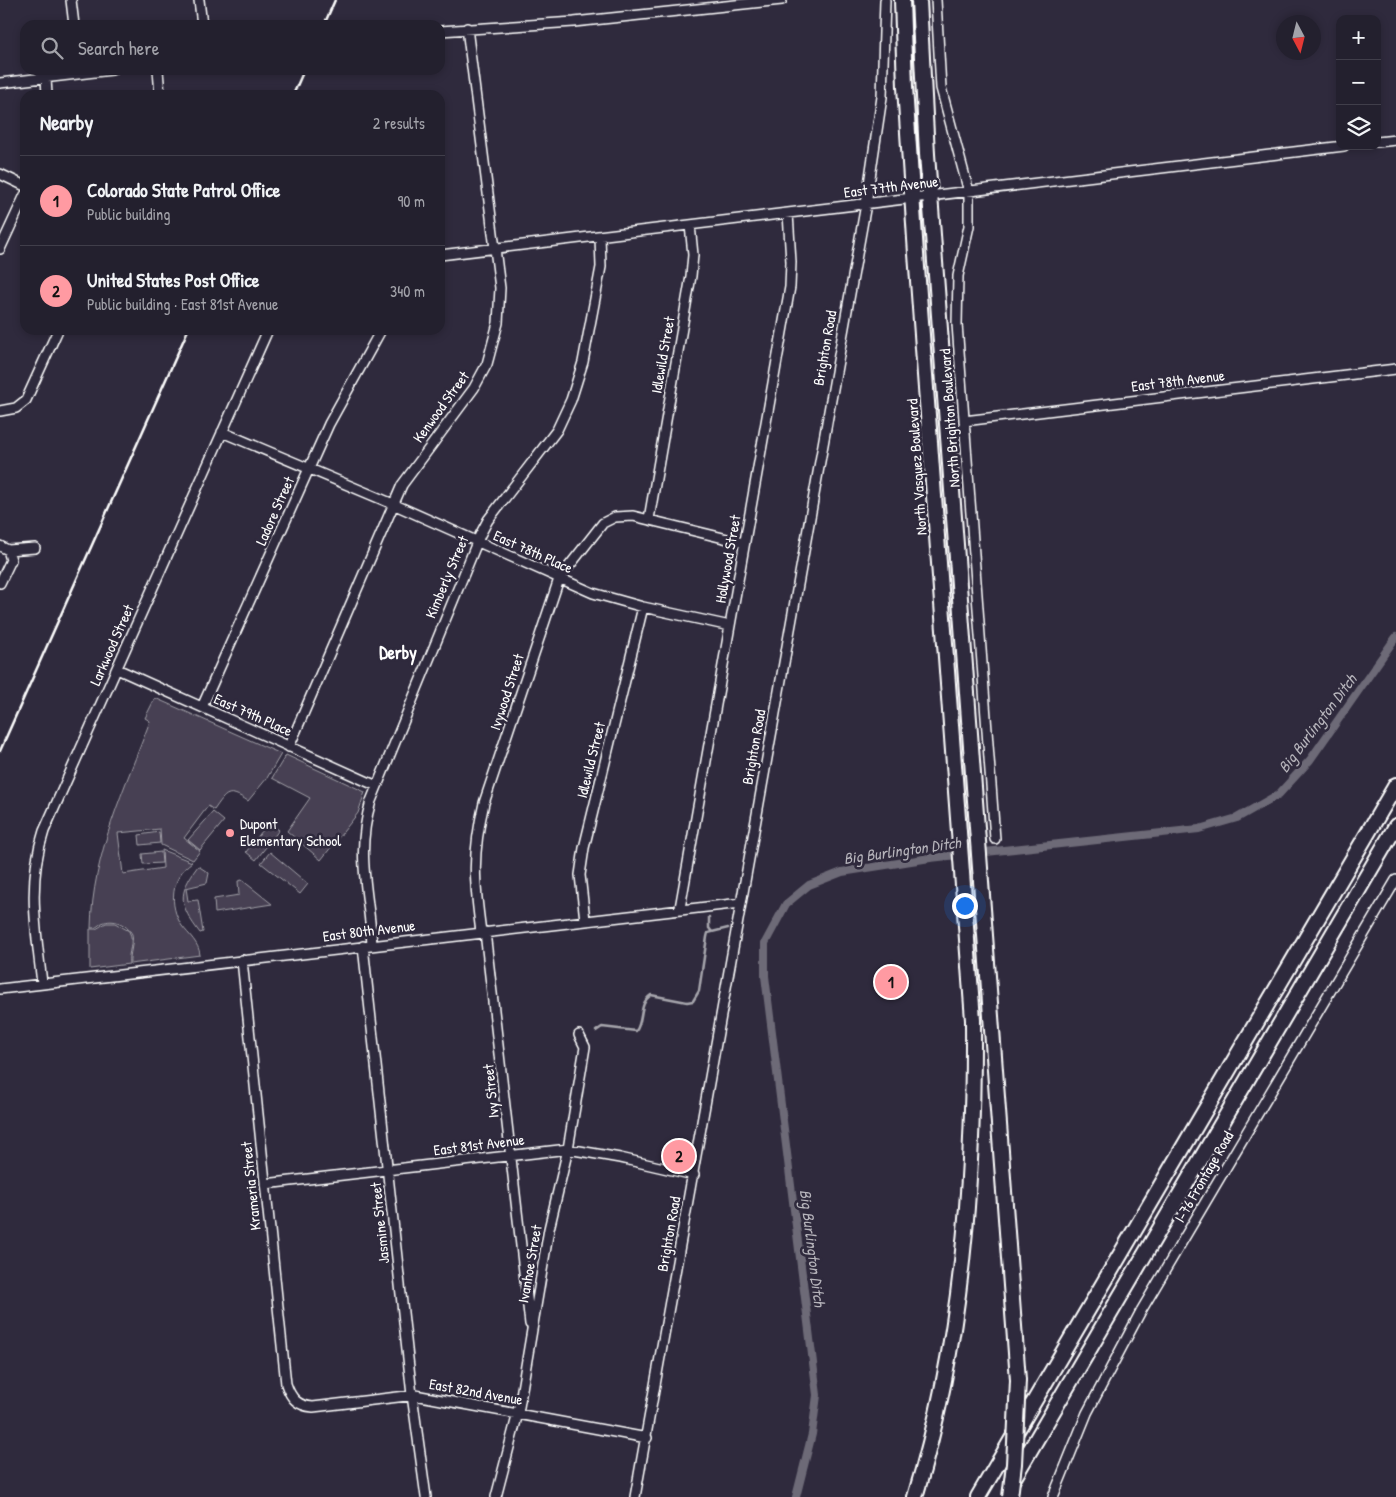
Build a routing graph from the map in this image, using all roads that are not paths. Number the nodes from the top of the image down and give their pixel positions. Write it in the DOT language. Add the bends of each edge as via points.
graph roads {
  1 [pos="71,0"];
  2 [pos="198,0"];
  3 [pos="782,0"];
  4 [pos="885,0"];
  5 [pos="902,0"];
  6 [pos="919,0"];
  7 [pos="936,0"];
  8 [pos="73,20"];
  9 [pos="201,20"];
  10 [pos="467,28"];
  11 [pos="445,30"];
  12 [pos="63,75"];
  13 [pos="158,75"];
  14 [pos="46,78"];
  15 [pos="0,83"];
  16 [pos="47,90"];
  17 [pos="160,90"];
  18 [pos="1396,140"];
  19 [pos="1381,142"];
  20 [pos="1336,147"];
  21 [pos="0,174"];
  22 [pos="20,184"];
  23 [pos="969,192"];
  24 [pos="931,196"];
  25 [pos="913,198"];
  26 [pos="866,204"];
  27 [pos="20,206"];
  28 [pos="788,213"];
  29 [pos="690,225"];
  30 [pos="600,236"];
  31 [pos="495,248"];
  32 [pos="0,249"];
  33 [pos="445,254"];
  34 [pos="56,335"];
  35 [pos="266,335"];
  36 [pos="378,335"];
  37 [pos="1396,369"];
  38 [pos="0,411"];
  39 [pos="964,421"];
  40 [pos="222,432"];
  41 [pos="309,468"];
  42 [pos="393,504"];
  43 [pos="648,519"];
  44 [pos="477,542"];
  45 [pos="744,543"];
  46 [pos="4,548"];
  47 [pos="35,548"];
  48 [pos="559,579"];
  49 [pos="0,583"];
  50 [pos="643,608"];
  51 [pos="730,626"];
  52 [pos="117,669"];
  53 [pos="202,707"];
  54 [pos="289,746"];
  55 [pos="1396,785"];
  56 [pos="377,786"];
  57 [pos="1396,826"];
  58 [pos="995,839"];
  59 [pos="1396,880"];
  60 [pos="741,902"];
  61 [pos="680,908"];
  62 [pos="585,920"];
  63 [pos="985,930"];
  64 [pos="967,931"];
  65 [pos="483,932"];
  66 [pos="367,946"];
  67 [pos="242,960"];
  68 [pos="42,984"];
  69 [pos="0,989"];
  70 [pos="579,1036"];
  71 [pos="568,1150"];
  72 [pos="512,1155"];
  73 [pos="388,1170"];
  74 [pos="694,1175"];
  75 [pos="265,1184"];
  76 [pos="531,1337"];
  77 [pos="412,1395"];
  78 [pos="300,1404"];
  79 [pos="518,1412"];
  80 [pos="647,1438"];
  81 [pos="426,1497"];
  82 [pos="496,1497"];
  83 [pos="635,1497"];
  84 [pos="915,1497"];
  85 [pos="978,1497"];
  86 [pos="1004,1497"];
  87 [pos="1010,1497"];
  88 [pos="1053,1497"];
  1 -- 8 [label="street"];
  2 -- 9 [label="street"];
  3 -- 10 [label="street" via="574,22"];
  4 -- 26 [label="street, Brighton Road" via="882,96"];
  5 -- 25 [label="highway, North Vasquez Boulevard"];
  6 -- 24 [label="highway"];
  7 -- 23 [label="street, North Brighton Boulevard" via="941,88"];
  10 -- 11 [label="street"];
  10 -- 31 [label="street, Kenwood Street"];
  12 -- 14 [label="street"];
  13 -- 17 [label="street"];
  14 -- 15 [label="street"];
  14 -- 16 [label="street"];
  18 -- 19 [label="street"];
  20 -- 23 [label="street, East 77th Avenue"];
  21 -- 22 [label="street"];
  23 -- 24 [label="street, East 77th Avenue"];
  23 -- 39 [label="street, North Brighton Boulevard" via="969,226 958,276 956,309"];
  24 -- 25 [label="street, East 77th Avenue"];
  24 -- 63 [label="highway"];
  25 -- 26 [label="street, East 77th Avenue"];
  25 -- 64 [label="highway, North Vasquez Boulevard"];
  26 -- 28 [label="street, East 77th Avenue"];
  26 -- 60 [label="street, Brighton Road"];
  27 -- 32 [label="street"];
  28 -- 29 [label="street, East 77th Avenue"];
  28 -- 45 [label="street, Hollywood Street" via="792,262 790,287"];
  29 -- 30 [label="street, East 77th Avenue"];
  29 -- 43 [label="street, Idlewild Street" via="691,276"];
  30 -- 31 [label="street, East 77th Avenue"];
  30 -- 44 [label="street, Kimberly Street" via="601,267 584,362 571,400 557,430 488,520"];
  31 -- 33 [label="street, East 77th Avenue"];
  31 -- 42 [label="street, Kenwood Street" via="500,306 487,364 470,393 407,476"];
  34 -- 38 [label="street" via="26,400 16,408"];
  35 -- 40 [label="street, Larkwood Street"];
  36 -- 41 [label="street, Ladore Street" via="329,424"];
  37 -- 39 [label="street, East 78th Avenue"];
  39 -- 58 [label="street, North Brighton Boulevard"];
  40 -- 41 [label="street, East 78th Place"];
  40 -- 52 [label="street, Larkwood Street"];
  41 -- 42 [label="street, East 78th Place"];
  41 -- 53 [label="street, Ladore Street"];
  42 -- 44 [label="street, East 78th Place"];
  42 -- 54 [label="street, Kenwood Street"];
  43 -- 45 [label="street, Ivywood Street"];
  43 -- 48 [label="street, Ivywood Street" via="627,515 608,519"];
  44 -- 48 [label="street, East 78th Place"];
  44 -- 56 [label="street, Kimberly Street"];
  45 -- 51 [label="street, Hollywood Street"];
  46 -- 47 [label="street"];
  46 -- 49 [label="street" via="11,560"];
  48 -- 50 [label="street, East 78th Place"];
  48 -- 65 [label="street, Ivywood Street" via="484,803 478,830 474,872"];
  50 -- 51 [label="street, East 78th Place"];
  50 -- 62 [label="street, Idlewild Street" via="584,848 580,874"];
  51 -- 61 [label="street, Hollywood Street"];
  52 -- 53 [label="street, East 79th Place"];
  52 -- 68 [label="street, Larkwood Street" via="44,831 35,861 32,889"];
  53 -- 54 [label="street, East 79th Place"];
  54 -- 56 [label="street, East 79th Place"];
  55 -- 85 [label="highway"];
  56 -- 66 [label="street, Kimberly Street" via="362,838"];
  57 -- 86 [label="highway"];
  59 -- 88 [label="street, I-76 Frontage Road" via="1141,1311 1086,1413"];
  60 -- 61 [label="street, East 80th Avenue"];
  60 -- 74 [label="street, Brighton Road"];
  61 -- 62 [label="street, East 80th Avenue"];
  62 -- 65 [label="street, East 80th Avenue"];
  63 -- 64 [label="highway"];
  63 -- 87 [label="highway, bridge" via="1018,1380"];
  64 -- 84 [label="highway, North Vasquez Boulevard" via="973,1020 973,1086 964,1243 954,1324"];
  65 -- 66 [label="street, East 80th Avenue"];
  65 -- 72 [label="street, Ivy Street"];
  66 -- 67 [label="street, East 80th Avenue"];
  66 -- 73 [label="street, Jasmine Street"];
  67 -- 68 [label="street, East 80th Avenue"];
  67 -- 75 [label="street, Krameria Street"];
  68 -- 69 [label="street, East 80th Avenue"];
  70 -- 71 [label="street, Ivanhoe Street" via="585,1047"];
  71 -- 72 [label="street, East 81st Avenue"];
  71 -- 74 [label="street, East 81st Avenue"];
  71 -- 76 [label="street, Ivanhoe Street" via="550,1228"];
  72 -- 73 [label="street, East 81st Avenue"];
  72 -- 76 [label="street, Ivy Street"];
  73 -- 75 [label="street, East 81st Avenue"];
  73 -- 77 [label="street, Jasmine Street"];
  74 -- 80 [label="street, Brighton Road"];
  75 -- 78 [label="street, Krameria Street" via="286,1384 292,1397"];
  76 -- 79 [label="street, Ivanhoe Street"];
  77 -- 78 [label="street, East 82nd Avenue" via="314,1407"];
  77 -- 79 [label="street, East 82nd Avenue"];
  77 -- 81 [label="street, Jasmine Street"];
  79 -- 80 [label="street, East 82nd Avenue"];
  79 -- 82 [label="street, Ivanhoe Street"];
  80 -- 83 [label="street, Brighton Road"];
}
